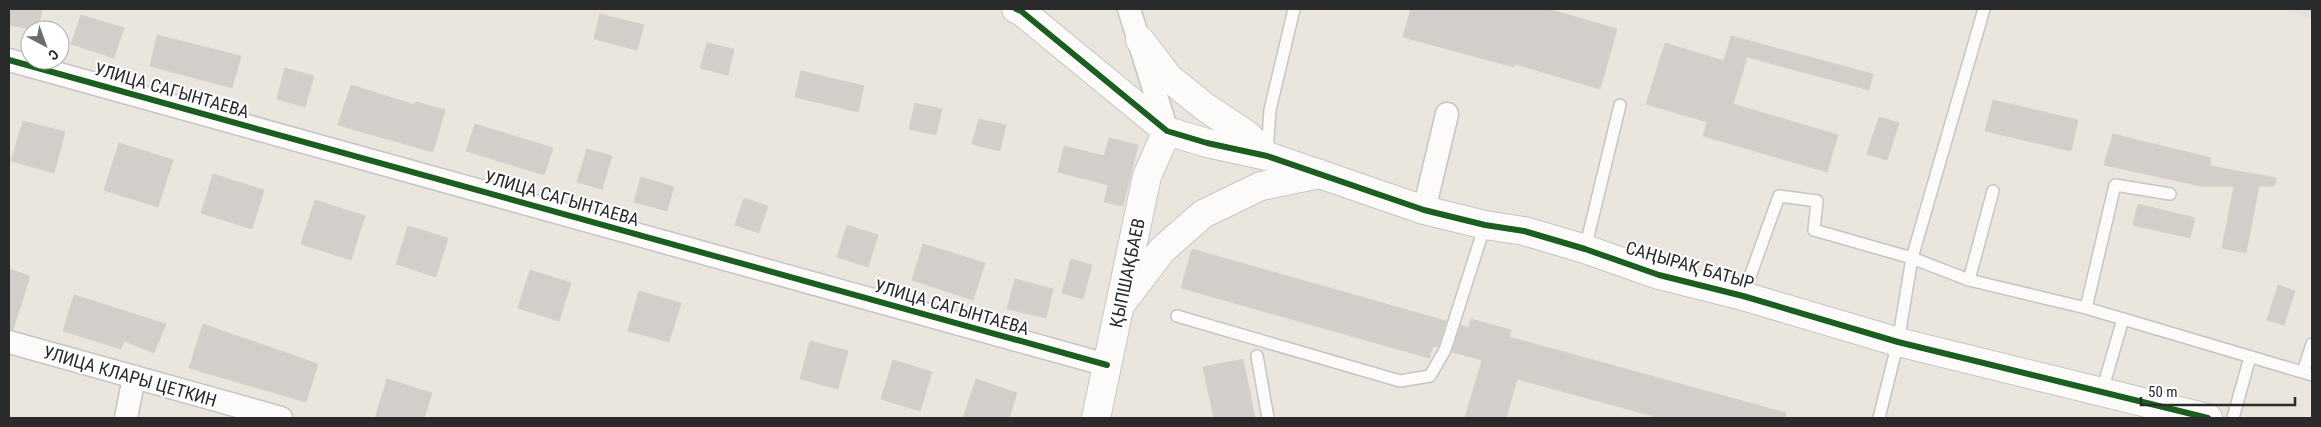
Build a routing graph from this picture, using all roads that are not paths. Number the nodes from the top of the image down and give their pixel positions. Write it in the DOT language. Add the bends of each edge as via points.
graph roads {
  1 [pos="1016,9"];
  2 [pos="1129,9"];
  3 [pos="1294,9"];
  4 [pos="1984,9"];
  5 [pos="1140,40"];
  6 [pos="9,60"];
  7 [pos="1620,105"];
  8 [pos="1447,114"];
  9 [pos="1167,131"];
  10 [pos="1267,156"];
  11 [pos="1320,174"];
  12 [pos="1993,191"];
  13 [pos="2170,194"];
  14 [pos="1424,210"];
  15 [pos="1485,225"];
  16 [pos="1584,249"];
  17 [pos="1912,258"];
  18 [pos="1969,280"];
  19 [pos="1743,296"];
  20 [pos="1120,305"];
  21 [pos="2086,308"];
  22 [pos="1177,316"];
  23 [pos="2123,319"];
  24 [pos="9,342"];
  25 [pos="1898,342"];
  26 [pos="2312,344"];
  27 [pos="1257,356"];
  28 [pos="2250,357"];
  29 [pos="1107,365"];
  30 [pos="2308,373"];
  31 [pos="134,377"];
  32 [pos="2102,391"];
  33 [pos="126,418"];
  34 [pos="281,418"];
  35 [pos="1096,418"];
  36 [pos="1268,418"];
  37 [pos="1879,418"];
  38 [pos="2208,418"];
  39 [pos="2233,418"];
  1 -- 9 [label="street"];
  2 -- 5 [label="street"];
  3 -- 10 [label="lane" via="1270,110"];
  4 -- 17 [label="lane"];
  5 -- 9 [label="street" via="1150,83"];
  5 -- 10 [label="street" via="1169,78 1247,135"];
  6 -- 29 [label="street, УЛИЦА САГЫНТАЕВА"];
  7 -- 16 [label="lane"];
  8 -- 14 [label="street"];
  9 -- 10 [label="street, САҢЫРАҚ БАТЫР" via="1207,144"];
  9 -- 20 [label="street, ҚЫПШАҚБАЕВ" via="1147,176"];
  10 -- 11 [label="street, САҢЫРАҚ БАТЫР"];
  11 -- 14 [label="street, САҢЫРАҚ БАТЫР"];
  11 -- 20 [label="street" via="1261,186 1203,214 1162,250"];
  12 -- 18 [label="lane"];
  13 -- 21 [label="lane" via="2115,185"];
  14 -- 15 [label="street, САҢЫРАҚ БАТЫР"];
  15 -- 16 [label="street, САҢЫРАҚ БАТЫР" via="1524,231"];
  15 -- 22 [label="lane" via="1445,350 1430,376 1400,381"];
  16 -- 19 [label="street, САҢЫРАҚ БАТЫР" via="1659,275"];
  17 -- 18 [label="lane"];
  17 -- 19 [label="lane" via="1814,230 1817,200 1779,196"];
  17 -- 25 [label="lane"];
  18 -- 21 [label="lane"];
  19 -- 25 [label="street, САҢЫРАҚ БАТЫР"];
  20 -- 29 [label="street, ҚЫПШАҚБАЕВ"];
  21 -- 23 [label="lane"];
  23 -- 28 [label="lane"];
  23 -- 32 [label="lane"];
  24 -- 31 [label="street, УЛИЦА КЛАРЫ ЦЕТКИН"];
  25 -- 32 [label="street, САҢЫРАҚ БАТЫР"];
  25 -- 37 [label="lane"];
  26 -- 30 [label="lane"];
  27 -- 36 [label="lane"];
  28 -- 30 [label="lane"];
  28 -- 39 [label="lane"];
  29 -- 35 [label="street, ҚЫПШАҚБАЕВ"];
  31 -- 33 [label="street"];
  31 -- 34 [label="street, УЛИЦА КЛАРЫ ЦЕТКИН"];
  32 -- 38 [label="street, САҢЫРАҚ БАТЫР"];
}
